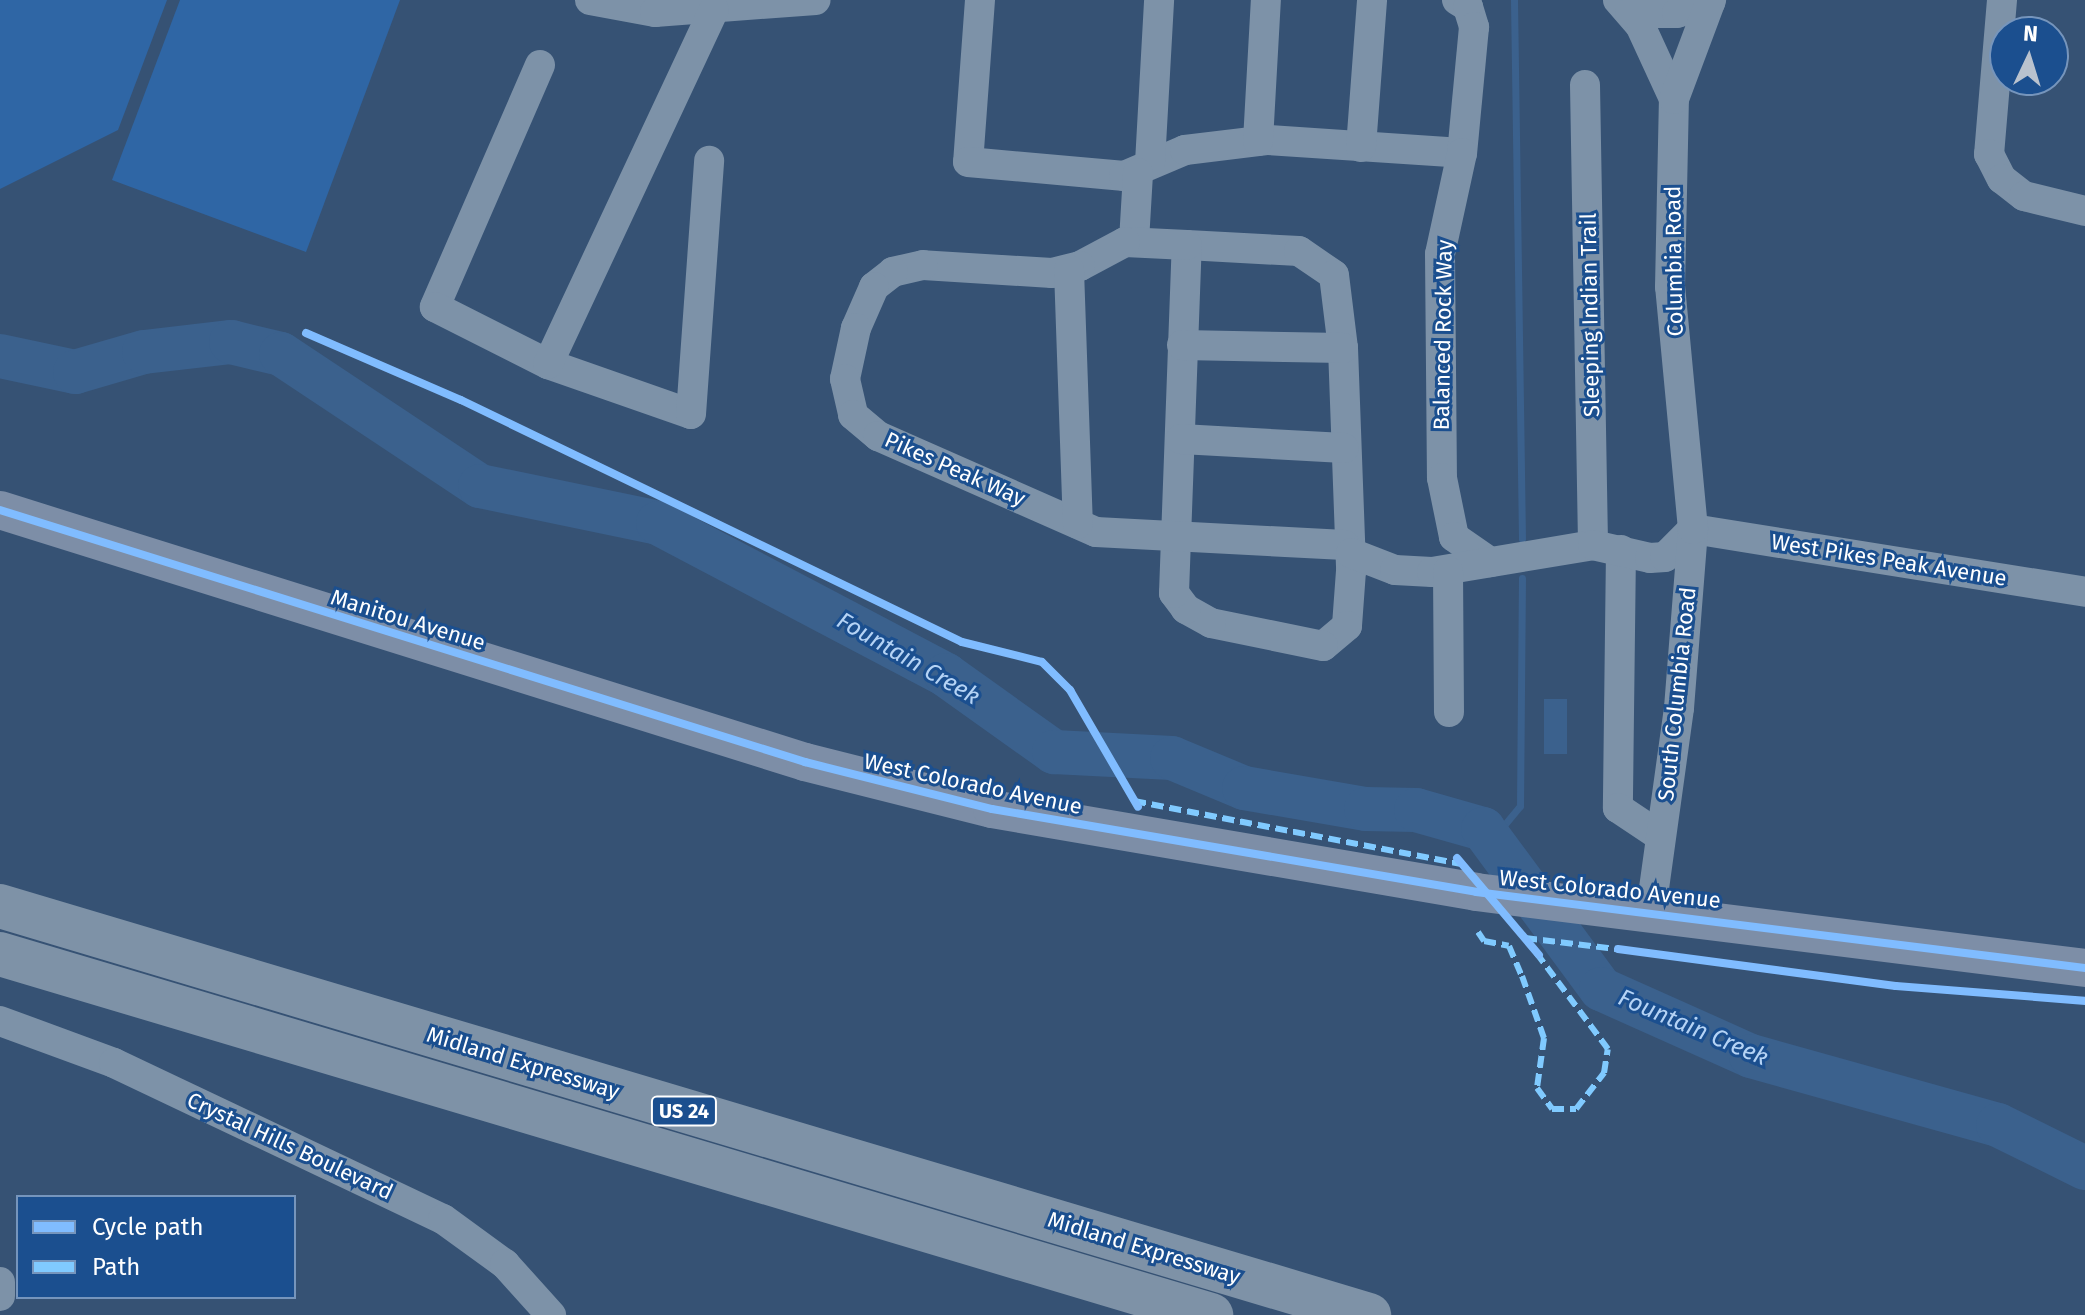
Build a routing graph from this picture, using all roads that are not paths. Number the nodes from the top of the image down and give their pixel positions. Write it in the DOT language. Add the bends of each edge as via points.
graph roads {
  1 [pos="590,0"];
  2 [pos="816,0"];
  3 [pos="980,0"];
  4 [pos="1159,0"];
  5 [pos="1266,0"];
  6 [pos="1372,0"];
  7 [pos="1457,0"];
  8 [pos="2002,0"];
  9 [pos="1711,1"];
  10 [pos="763,3"];
  11 [pos="1623,4"];
  12 [pos="714,10"];
  13 [pos="540,65"];
  14 [pos="1585,85"];
  15 [pos="1674,99"];
  16 [pos="1258,141"];
  17 [pos="1361,147"];
  18 [pos="1462,153"];
  19 [pos="709,161"];
  20 [pos="1144,168"];
  21 [pos="2085,211"];
  22 [pos="1134,241"];
  23 [pos="1187,245"];
  24 [pos="1069,270"];
  25 [pos="1182,345"];
  26 [pos="1343,348"];
  27 [pos="548,364"];
  28 [pos="1181,439"];
  29 [pos="1344,448"];
  30 [pos="0,510"];
  31 [pos="1078,524"];
  32 [pos="1693,529"];
  33 [pos="1175,534"];
  34 [pos="1607,548"];
  35 [pos="1348,549"];
  36 [pos="1490,562"];
  37 [pos="1448,571"];
  38 [pos="2085,592"];
  39 [pos="1449,712"];
  40 [pos="805,762"];
  41 [pos="1658,847"];
  42 [pos="0,906"];
  43 [pos="1651,910"];
  44 [pos="0,954"];
  45 [pos="2085,968"];
  46 [pos="0,1021"];
  47 [pos="0,1282"];
  48 [pos="0,1296"];
  49 [pos="551,1315"];
  50 [pos="1211,1315"];
  51 [pos="1369,1315"];
  1 -- 12 [label="street" via="655,12"];
  2 -- 10 [label="street"];
  3 -- 20 [label="street" via="968,162 1079,174"];
  4 -- 20 [label="street"];
  5 -- 16 [label="street"];
  6 -- 17 [label="street"];
  7 -- 18 [label="street, Balanced Rock Way" via="1473,21"];
  8 -- 21 [label="street" via="1989,154 2002,179 2024,196"];
  9 -- 11 [label="street" via="1677,13"];
  9 -- 15 [label="street, Columbia Road"];
  10 -- 12 [label="street"];
  11 -- 15 [label="street"];
  12 -- 27 [label="street"];
  13 -- 27 [label="street" via="435,307"];
  14 -- 34 [label="street, Sleeping Indian Trail"];
  15 -- 32 [label="street, Columbia Road" via="1670,287"];
  16 -- 17 [label="street"];
  16 -- 20 [label="street" via="1185,150"];
  17 -- 18 [label="street"];
  18 -- 36 [label="street, Balanced Rock Way" via="1440,254 1442,478 1454,537"];
  19 -- 27 [label="street" via="691,414"];
  20 -- 22 [label="street"];
  22 -- 23 [label="street"];
  22 -- 24 [label="street"];
  23 -- 25 [label="street"];
  23 -- 26 [label="street" via="1299,251 1317,258 1334,275"];
  24 -- 31 [label="street"];
  24 -- 31 [label="street, Pikes Peak Way" via="923,265 893,272 867,297 845,392 853,415 878,436"];
  25 -- 26 [label="street"];
  25 -- 28 [label="street"];
  26 -- 29 [label="street"];
  28 -- 29 [label="street"];
  28 -- 33 [label="street"];
  29 -- 35 [label="street"];
  30 -- 40 [label="main road, Manitou Avenue"];
  31 -- 33 [label="street, Pikes Peak Way" via="1122,536"];
  32 -- 34 [label="street, Pikes Peak Way" via="1658,558"];
  32 -- 38 [label="street, West Pikes Peak Avenue"];
  32 -- 41 [label="street, South Columbia Road" via="1679,708"];
  33 -- 35 [label="street, Pikes Peak Way"];
  33 -- 35 [label="street" via="1171,583 1186,609 1223,627 1314,646 1332,643 1347,626"];
  34 -- 36 [label="street, Pikes Peak Way"];
  34 -- 41 [label="street, Sleeping Indian Trail" via="1618,808"];
  35 -- 37 [label="street, Pikes Peak Way" via="1395,570"];
  36 -- 37 [label="street, Pikes Peak Way"];
  37 -- 39 [label="street"];
  40 -- 43 [label="main road, West Colorado Avenue" via="1007,812 1476,892"];
  41 -- 43 [label="street, South Columbia Road"];
  42 -- 51 [label="highway, Midland Expressway / US 24"];
  43 -- 45 [label="main road, West Colorado Avenue"];
  44 -- 50 [label="highway, Midland Expressway / US 24"];
  46 -- 49 [label="street, Crystal Hills Boulevard" via="114,1063 443,1219 505,1264"];
  47 -- 48 [label="street"];
}
